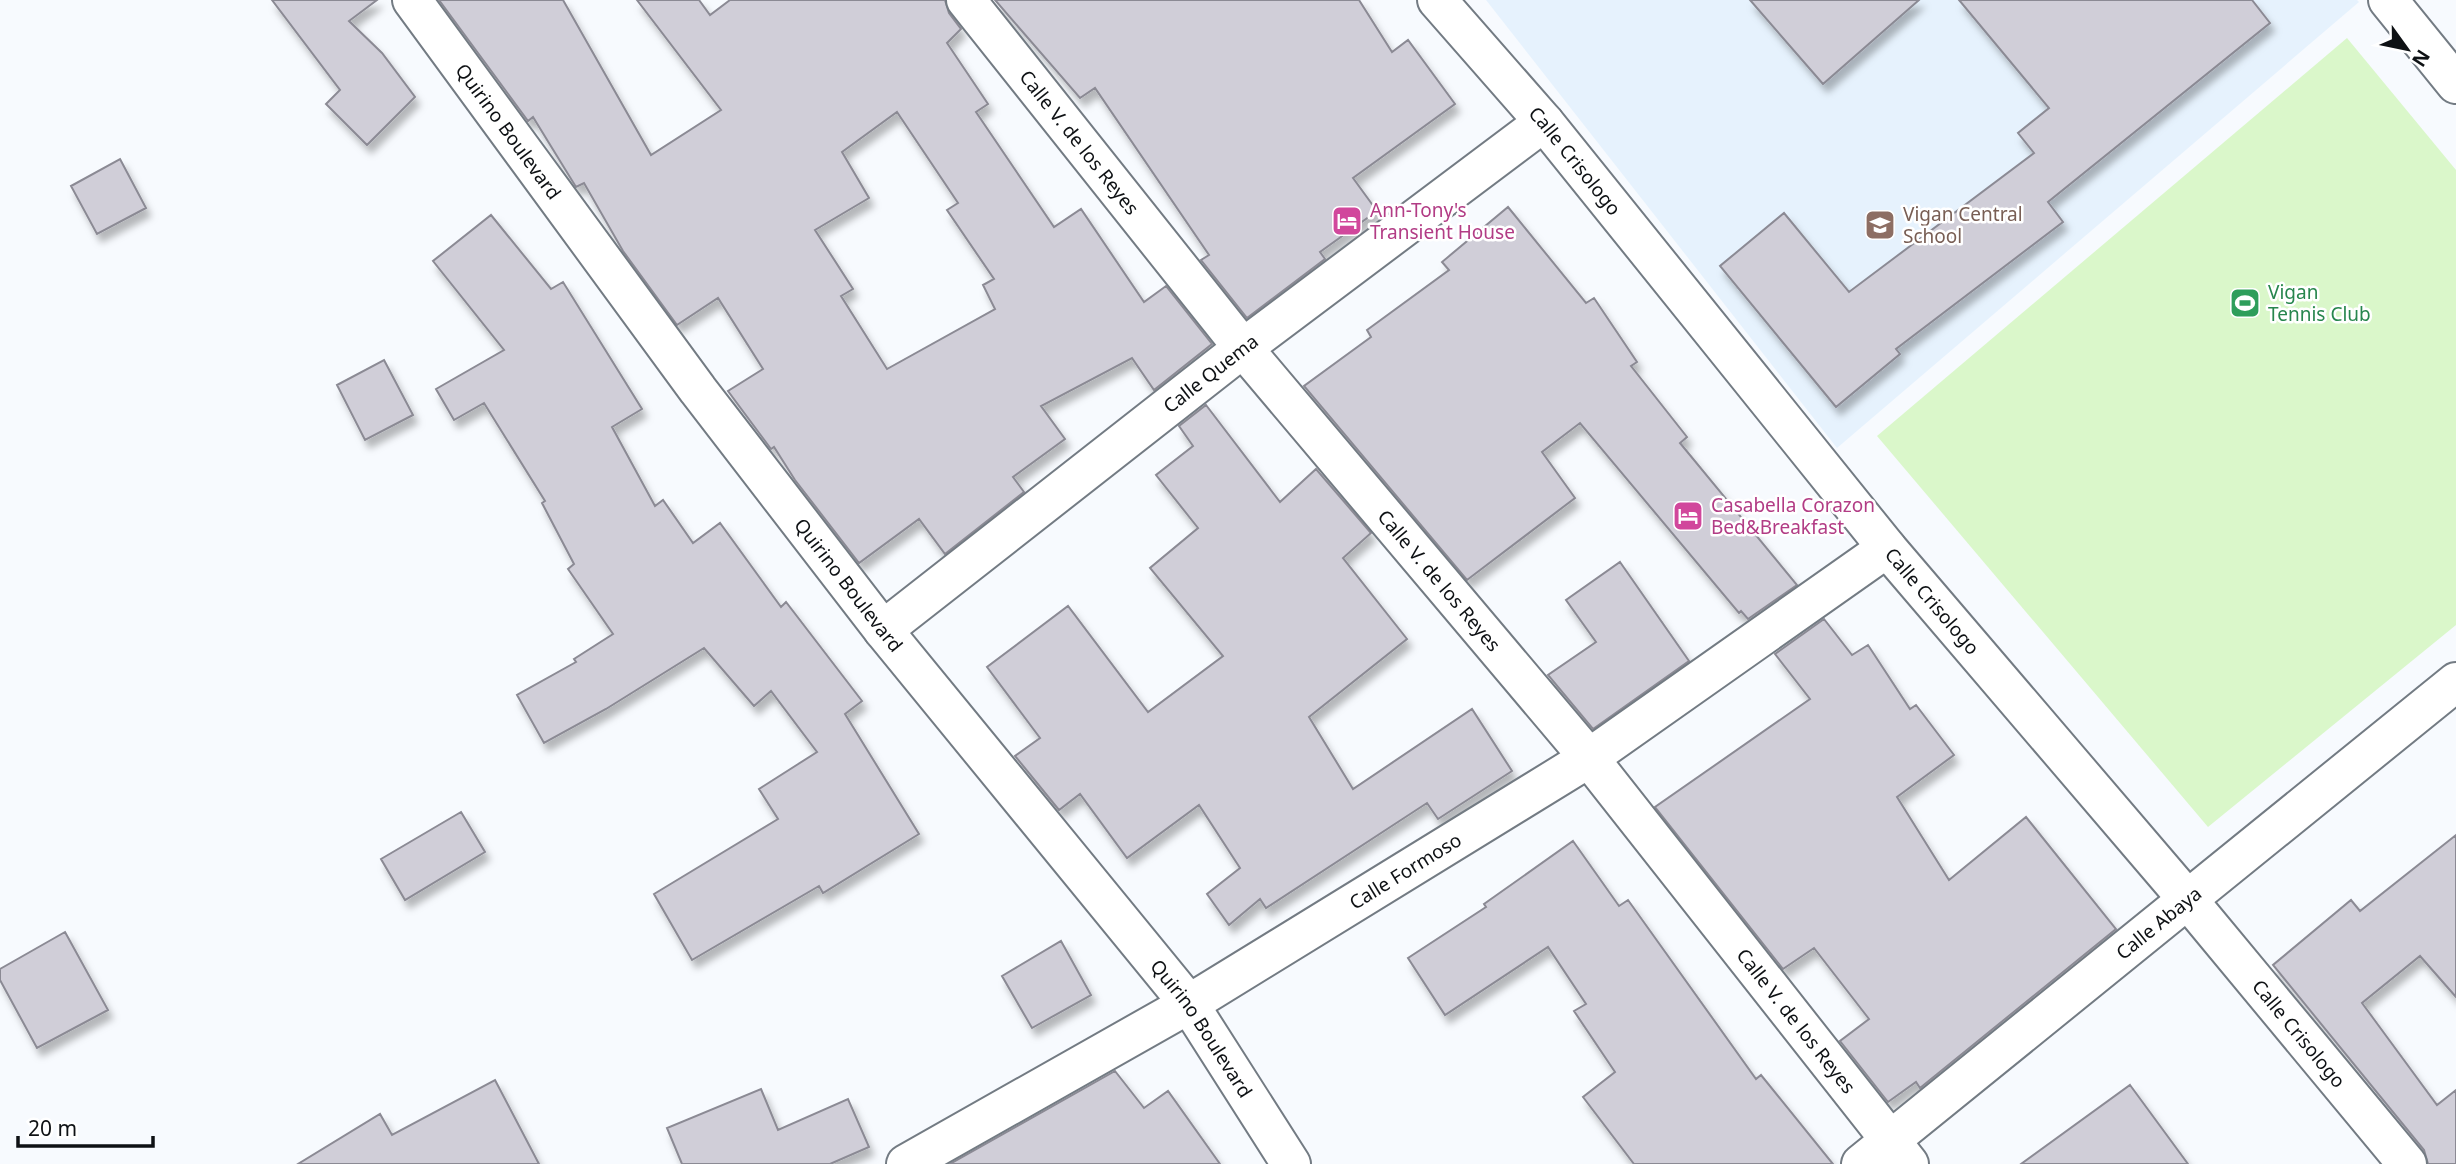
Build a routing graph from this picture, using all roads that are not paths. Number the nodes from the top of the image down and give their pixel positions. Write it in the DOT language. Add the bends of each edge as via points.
graph roads {
  1 [pos="412,0"];
  2 [pos="967,0"];
  3 [pos="1437,0"];
  4 [pos="2388,0"];
  5 [pos="2456,84"];
  6 [pos="1544,122"];
  7 [pos="1243,348"];
  8 [pos="1887,548"];
  9 [pos="883,630"];
  10 [pos="2456,681"];
  11 [pos="1589,758"];
  12 [pos="2188,900"];
  13 [pos="1189,1004"];
  14 [pos="1899,1152"];
  15 [pos="906,1164"];
  16 [pos="1291,1164"];
  17 [pos="1861,1164"];
  18 [pos="2407,1164"];
  1 -- 9 [label="street, Quirino Boulevard" via="698,390"];
  2 -- 7 [label="street, Calle V. de los Reyes"];
  3 -- 6 [label="street, Calle Crisologo"];
  4 -- 5 [label="street"];
  6 -- 7 [label="street, Calle Quema"];
  6 -- 8 [label="street, Calle Crisologo"];
  7 -- 9 [label="street, Calle Quema"];
  7 -- 11 [label="street, Calle V. de los Reyes"];
  8 -- 11 [label="street, Calle Formoso"];
  8 -- 12 [label="street, Calle Crisologo"];
  9 -- 13 [label="street, Quirino Boulevard"];
  10 -- 12 [label="street, Calle Abaya"];
  11 -- 13 [label="street, Calle Formoso"];
  11 -- 14 [label="street, Calle V. de los Reyes"];
  12 -- 14 [label="street, Calle Abaya"];
  12 -- 18 [label="street, Calle Crisologo"];
  13 -- 15 [label="street, Calle Formoso"];
  13 -- 16 [label="street, Quirino Boulevard"];
  14 -- 17 [label="street, Calle Abaya"];
}
